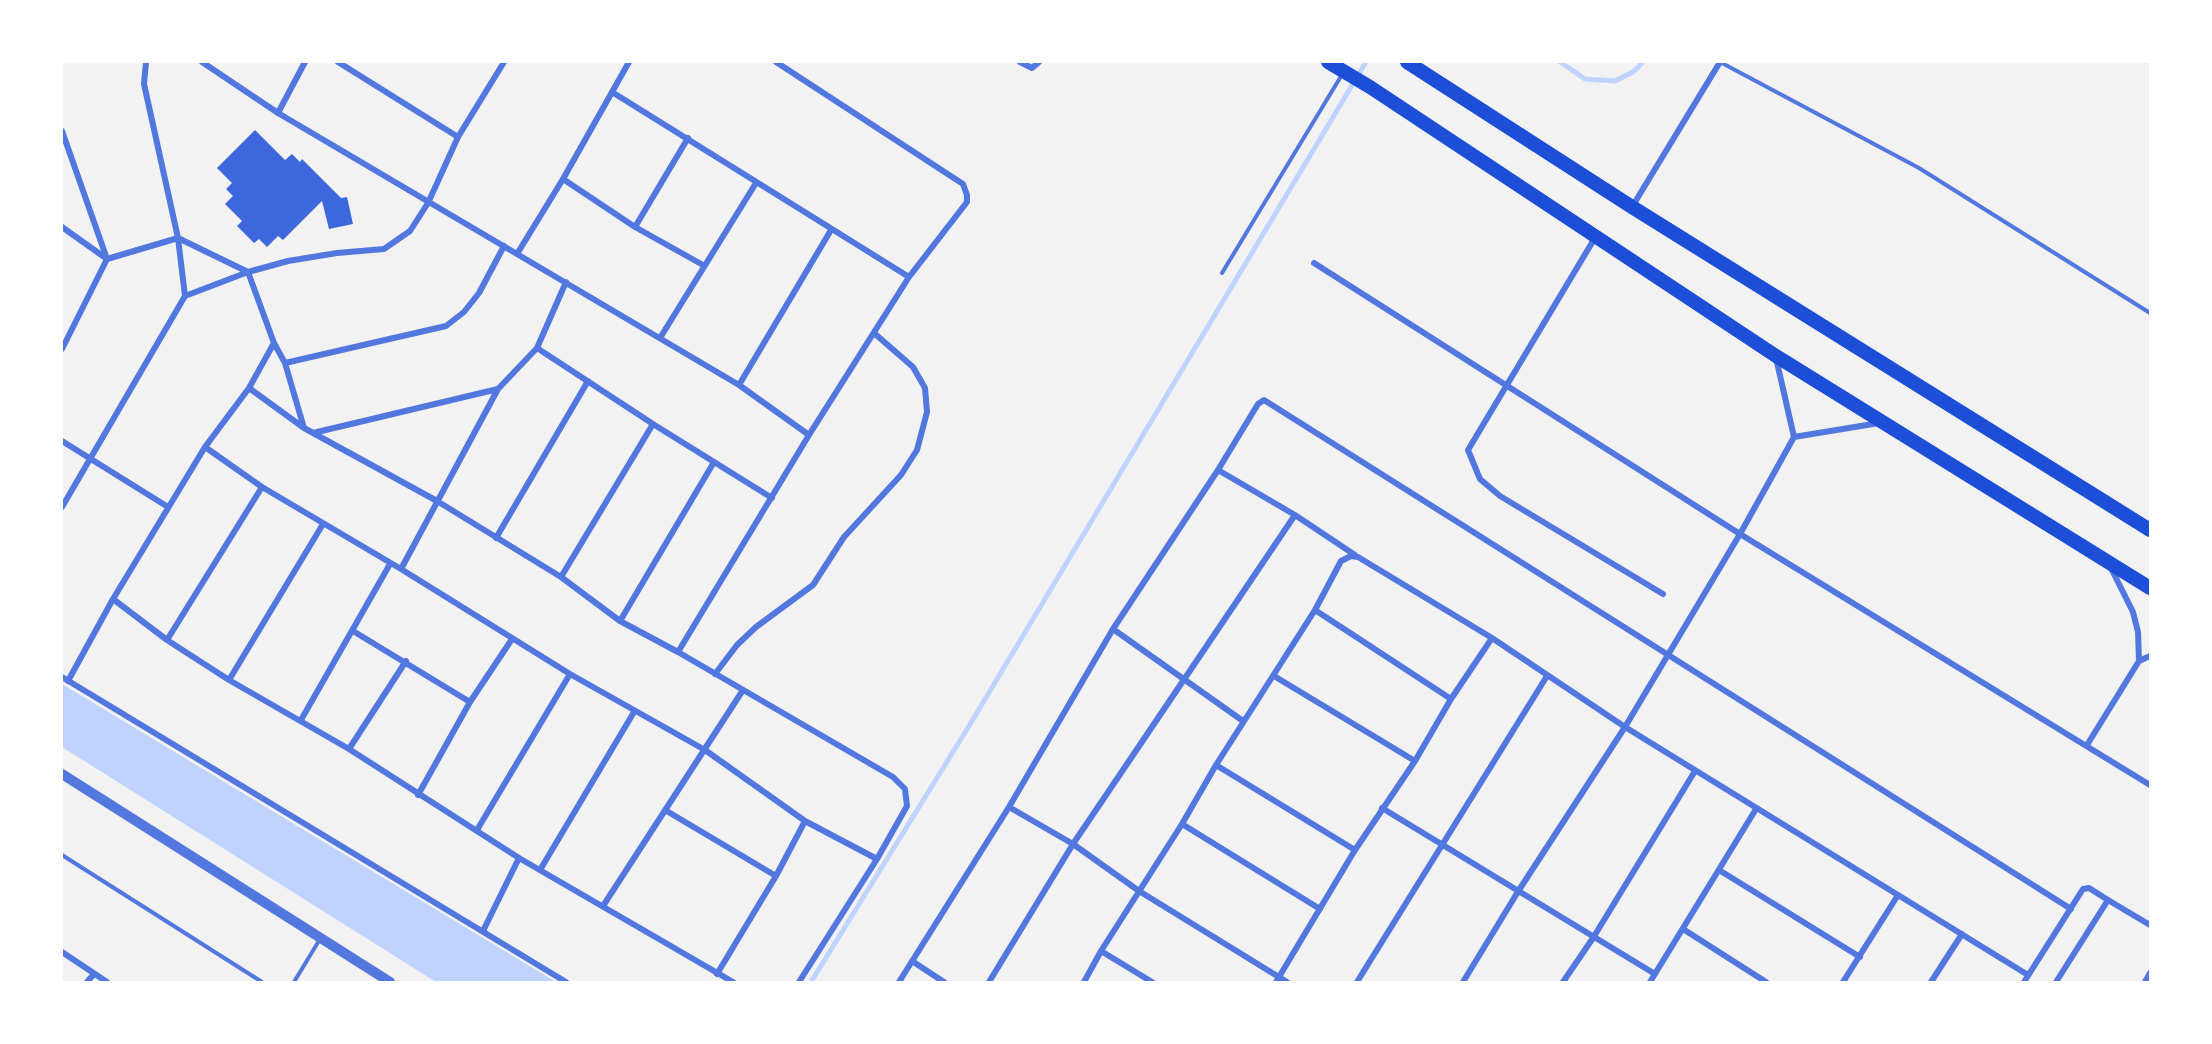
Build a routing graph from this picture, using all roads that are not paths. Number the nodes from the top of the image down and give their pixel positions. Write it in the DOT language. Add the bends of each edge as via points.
graph roads {
  1 [pos="146,62"];
  2 [pos="202,62"];
  3 [pos="305,62"];
  4 [pos="338,62"];
  5 [pos="504,62"];
  6 [pos="629,62"];
  7 [pos="776,62"];
  8 [pos="1020,62"];
  9 [pos="1039,62"];
  10 [pos="1328,62"];
  11 [pos="1407,62"];
  12 [pos="1720,62"];
  13 [pos="1346,73"];
  14 [pos="612,92"];
  15 [pos="278,113"];
  16 [pos="62,131"];
  17 [pos="458,137"];
  18 [pos="688,138"];
  19 [pos="563,179"];
  20 [pos="756,183"];
  21 [pos="428,203"];
  22 [pos="1632,207"];
  23 [pos="62,226"];
  24 [pos="635,227"];
  25 [pos="831,230"];
  26 [pos="1596,236"];
  27 [pos="178,238"];
  28 [pos="504,246"];
  29 [pos="517,254"];
  30 [pos="107,259"];
  31 [pos="1314,263"];
  32 [pos="703,265"];
  33 [pos="248,272"];
  34 [pos="1222,273"];
  35 [pos="909,277"];
  36 [pos="566,282"];
  37 [pos="185,296"];
  38 [pos="2151,313"];
  39 [pos="62,331"];
  40 [pos="873,333"];
  41 [pos="69,335"];
  42 [pos="660,338"];
  43 [pos="274,343"];
  44 [pos="537,348"];
  45 [pos="62,349"];
  46 [pos="1776,356"];
  47 [pos="285,363"];
  48 [pos="588,381"];
  49 [pos="739,385"];
  50 [pos="1507,386"];
  51 [pos="249,388"];
  52 [pos="498,389"];
  53 [pos="1885,423"];
  54 [pos="653,424"];
  55 [pos="304,428"];
  56 [pos="312,433"];
  57 [pos="809,435"];
  58 [pos="1794,436"];
  59 [pos="62,441"];
  60 [pos="205,447"];
  61 [pos="92,458"];
  62 [pos="714,462"];
  63 [pos="1218,470"];
  64 [pos="262,487"];
  65 [pos="772,498"];
  66 [pos="437,501"];
  67 [pos="62,507"];
  68 [pos="168,507"];
  69 [pos="1294,515"];
  70 [pos="323,524"];
  71 [pos="2151,530"];
  72 [pos="1740,534"];
  73 [pos="496,538"];
  74 [pos="1358,557"];
  75 [pos="2108,562"];
  76 [pos="390,564"];
  77 [pos="401,569"];
  78 [pos="561,577"];
  79 [pos="2151,588"];
  80 [pos="1663,594"];
  81 [pos="113,599"];
  82 [pos="1314,610"];
  83 [pos="620,621"];
  84 [pos="1113,629"];
  85 [pos="353,631"];
  86 [pos="1492,638"];
  87 [pos="512,639"];
  88 [pos="167,640"];
  89 [pos="678,652"];
  90 [pos="1669,655"];
  91 [pos="2151,656"];
  92 [pos="406,661"];
  93 [pos="2139,661"];
  94 [pos="570,674"];
  95 [pos="715,674"];
  96 [pos="1274,676"];
  97 [pos="1547,676"];
  98 [pos="65,679"];
  99 [pos="1185,679"];
  100 [pos="229,680"];
  101 [pos="743,690"];
  102 [pos="1451,699"];
  103 [pos="470,702"];
  104 [pos="634,712"];
  105 [pos="301,720"];
  106 [pos="1243,721"];
  107 [pos="1625,727"];
  108 [pos="2087,745"];
  109 [pos="349,749"];
  110 [pos="705,750"];
  111 [pos="1415,761"];
  112 [pos="1216,765"];
  113 [pos="1695,771"];
  114 [pos="62,774"];
  115 [pos="2151,785"];
  116 [pos="418,795"];
  117 [pos="1009,807"];
  118 [pos="1382,808"];
  119 [pos="1756,809"];
  120 [pos="665,810"];
  121 [pos="805,820"];
  122 [pos="1182,824"];
  123 [pos="477,830"];
  124 [pos="1073,844"];
  125 [pos="1442,845"];
  126 [pos="1356,850"];
  127 [pos="62,855"];
  128 [pos="519,858"];
  129 [pos="877,859"];
  130 [pos="540,870"];
  131 [pos="1719,870"];
  132 [pos="776,876"];
  133 [pos="1519,890"];
  134 [pos="1139,891"];
  135 [pos="1898,895"];
  136 [pos="2109,900"];
  137 [pos="603,906"];
  138 [pos="1320,909"];
  139 [pos="2072,909"];
  140 [pos="2151,925"];
  141 [pos="1683,929"];
  142 [pos="483,931"];
  143 [pos="1962,934"];
  144 [pos="321,938"];
  145 [pos="1593,938"];
  146 [pos="1101,951"];
  147 [pos="62,952"];
  148 [pos="1860,957"];
  149 [pos="912,961"];
  150 [pos="2151,973"];
  151 [pos="94,974"];
  152 [pos="717,974"];
  153 [pos="1655,974"];
  154 [pos="2028,975"];
  155 [pos="1277,980"];
  156 [pos="87,982"];
  157 [pos="107,982"];
  158 [pos="262,982"];
  159 [pos="294,982"];
  160 [pos="390,982"];
  161 [pos="566,982"];
  162 [pos="733,982"];
  163 [pos="799,982"];
  164 [pos="899,982"];
  165 [pos="944,982"];
  166 [pos="989,982"];
  167 [pos="1084,982"];
  168 [pos="1152,982"];
  169 [pos="1287,982"];
  170 [pos="1357,982"];
  171 [pos="1463,982"];
  172 [pos="1563,982"];
  173 [pos="1650,982"];
  174 [pos="1766,982"];
  175 [pos="1843,982"];
  176 [pos="1931,982"];
  177 [pos="2024,982"];
  178 [pos="2056,982"];
  179 [pos="2145,982"];
  1 -- 27 [label="street" via="144,84"];
  2 -- 15 [label="street"];
  3 -- 15 [label="street"];
  4 -- 17 [label="street"];
  5 -- 17 [label="street"];
  6 -- 14 [label="street"];
  7 -- 35 [label="street" via="963,184 967,202"];
  8 -- 9 [label="street" via="1032,68"];
  10 -- 13 [label="highway"];
  11 -- 22 [label="highway"];
  12 -- 22 [label="street"];
  12 -- 38 [label="lane" via="1919,168"];
  13 -- 26 [label="highway"];
  13 -- 34 [label="lane"];
  14 -- 18 [label="street"];
  14 -- 19 [label="street"];
  15 -- 21 [label="street"];
  16 -- 30 [label="street"];
  17 -- 21 [label="street"];
  18 -- 20 [label="street"];
  18 -- 24 [label="street"];
  19 -- 24 [label="street"];
  19 -- 29 [label="street"];
  20 -- 25 [label="street"];
  20 -- 32 [label="street"];
  21 -- 28 [label="street"];
  21 -- 33 [label="street" via="410,231 384,249 288,261"];
  22 -- 71 [label="highway"];
  23 -- 30 [label="street"];
  24 -- 32 [label="street"];
  25 -- 35 [label="street"];
  25 -- 49 [label="street"];
  26 -- 46 [label="highway"];
  26 -- 50 [label="street"];
  27 -- 30 [label="street"];
  27 -- 33 [label="street"];
  27 -- 37 [label="street"];
  28 -- 29 [label="street"];
  28 -- 47 [label="street" via="480,293 446,326"];
  29 -- 36 [label="street"];
  30 -- 41 [label="street"];
  31 -- 50 [label="street"];
  32 -- 42 [label="street"];
  33 -- 37 [label="street"];
  33 -- 43 [label="street"];
  35 -- 40 [label="street"];
  36 -- 42 [label="street"];
  36 -- 44 [label="street"];
  37 -- 61 [label="street"];
  39 -- 41 [label="street"];
  40 -- 57 [label="street"];
  40 -- 95 [label="street" via="913,367 924,388 927,412 917,450 901,475 844,537 813,585 756,627"];
  41 -- 45 [label="street"];
  42 -- 49 [label="street"];
  43 -- 47 [label="street"];
  43 -- 51 [label="street"];
  44 -- 48 [label="street"];
  44 -- 52 [label="street"];
  46 -- 53 [label="highway"];
  46 -- 58 [label="street"];
  47 -- 55 [label="street"];
  48 -- 54 [label="street"];
  48 -- 73 [label="street"];
  49 -- 57 [label="street"];
  50 -- 72 [label="street"];
  50 -- 80 [label="street" via="1468,450 1480,479 1500,496"];
  51 -- 55 [label="street"];
  51 -- 60 [label="street"];
  52 -- 56 [label="street"];
  52 -- 66 [label="street"];
  53 -- 58 [label="street"];
  53 -- 75 [label="highway"];
  54 -- 62 [label="street"];
  54 -- 78 [label="street"];
  55 -- 56 [label="street"];
  56 -- 66 [label="street"];
  57 -- 65 [label="street"];
  58 -- 72 [label="street"];
  59 -- 61 [label="street"];
  60 -- 64 [label="street"];
  60 -- 68 [label="street"];
  61 -- 67 [label="street"];
  61 -- 68 [label="street"];
  62 -- 65 [label="street"];
  62 -- 83 [label="street"];
  63 -- 69 [label="street"];
  63 -- 84 [label="street"];
  63 -- 90 [label="street" via="1258,404 1268,402"];
  64 -- 70 [label="street"];
  64 -- 88 [label="street"];
  65 -- 89 [label="street"];
  66 -- 73 [label="street"];
  66 -- 77 [label="street"];
  68 -- 81 [label="street"];
  69 -- 74 [label="street"];
  69 -- 99 [label="street"];
  70 -- 76 [label="street"];
  70 -- 100 [label="street"];
  72 -- 90 [label="street"];
  72 -- 108 [label="street"];
  73 -- 78 [label="street"];
  74 -- 82 [label="street" via="1341,561"];
  74 -- 86 [label="street"];
  75 -- 79 [label="highway"];
  75 -- 93 [label="street" via="2133,612"];
  76 -- 77 [label="street"];
  76 -- 85 [label="street"];
  77 -- 87 [label="street"];
  78 -- 83 [label="street"];
  81 -- 88 [label="street"];
  81 -- 98 [label="street"];
  82 -- 96 [label="street"];
  82 -- 102 [label="street"];
  83 -- 89 [label="street"];
  84 -- 99 [label="street"];
  84 -- 117 [label="street"];
  85 -- 92 [label="street"];
  85 -- 105 [label="street"];
  86 -- 97 [label="street"];
  86 -- 102 [label="street"];
  87 -- 94 [label="street"];
  87 -- 103 [label="street"];
  88 -- 100 [label="street"];
  89 -- 95 [label="street"];
  90 -- 107 [label="street"];
  90 -- 139 [label="street"];
  91 -- 93 [label="street"];
  92 -- 103 [label="street"];
  92 -- 109 [label="street"];
  93 -- 108 [label="street"];
  94 -- 104 [label="street"];
  94 -- 123 [label="street"];
  95 -- 101 [label="street"];
  96 -- 106 [label="street"];
  96 -- 111 [label="street"];
  97 -- 107 [label="street"];
  97 -- 125 [label="street"];
  98 -- 142 [label="street"];
  99 -- 106 [label="street"];
  99 -- 124 [label="street"];
  100 -- 105 [label="street"];
  101 -- 110 [label="street"];
  101 -- 129 [label="street" via="893,777 905,789 907,806"];
  102 -- 111 [label="street"];
  103 -- 116 [label="street"];
  104 -- 110 [label="street"];
  104 -- 130 [label="street"];
  105 -- 109 [label="street"];
  106 -- 112 [label="street"];
  107 -- 113 [label="street"];
  107 -- 133 [label="street"];
  108 -- 115 [label="street"];
  109 -- 116 [label="street"];
  110 -- 120 [label="street"];
  110 -- 121 [label="street"];
  111 -- 118 [label="street"];
  112 -- 122 [label="street"];
  112 -- 126 [label="street"];
  113 -- 119 [label="street"];
  113 -- 145 [label="street"];
  114 -- 144 [label="street"];
  116 -- 123 [label="street"];
  117 -- 124 [label="street"];
  117 -- 149 [label="street"];
  118 -- 125 [label="street"];
  118 -- 126 [label="street"];
  119 -- 131 [label="street"];
  119 -- 135 [label="street"];
  120 -- 132 [label="street"];
  120 -- 137 [label="street"];
  121 -- 129 [label="street"];
  121 -- 132 [label="street"];
  122 -- 134 [label="street"];
  122 -- 138 [label="street"];
  123 -- 128 [label="street"];
  124 -- 134 [label="street"];
  124 -- 166 [label="street"];
  125 -- 133 [label="street"];
  125 -- 170 [label="street"];
  126 -- 138 [label="street"];
  127 -- 158 [label="lane"];
  128 -- 130 [label="street"];
  128 -- 142 [label="street"];
  129 -- 163 [label="street"];
  130 -- 137 [label="street"];
  131 -- 141 [label="street"];
  131 -- 148 [label="street"];
  132 -- 152 [label="street"];
  133 -- 145 [label="street"];
  133 -- 171 [label="street"];
  134 -- 146 [label="street"];
  134 -- 155 [label="street"];
  135 -- 143 [label="street"];
  135 -- 148 [label="street"];
  136 -- 139 [label="street" via="2086,887"];
  136 -- 140 [label="street"];
  136 -- 178 [label="street"];
  137 -- 152 [label="street"];
  138 -- 155 [label="street"];
  139 -- 154 [label="street"];
  141 -- 153 [label="street"];
  141 -- 174 [label="street"];
  142 -- 161 [label="street"];
  143 -- 154 [label="street"];
  143 -- 176 [label="street"];
  144 -- 159 [label="lane"];
  144 -- 160 [label="street"];
  145 -- 153 [label="street"];
  145 -- 172 [label="street"];
  146 -- 167 [label="street"];
  146 -- 168 [label="street"];
  147 -- 151 [label="street"];
  148 -- 175 [label="street"];
  149 -- 164 [label="street"];
  149 -- 165 [label="street"];
  150 -- 179 [label="street"];
  151 -- 156 [label="street"];
  151 -- 157 [label="street"];
  152 -- 162 [label="street"];
  153 -- 173 [label="street"];
  154 -- 177 [label="street"];
  155 -- 169 [label="street"];
}
